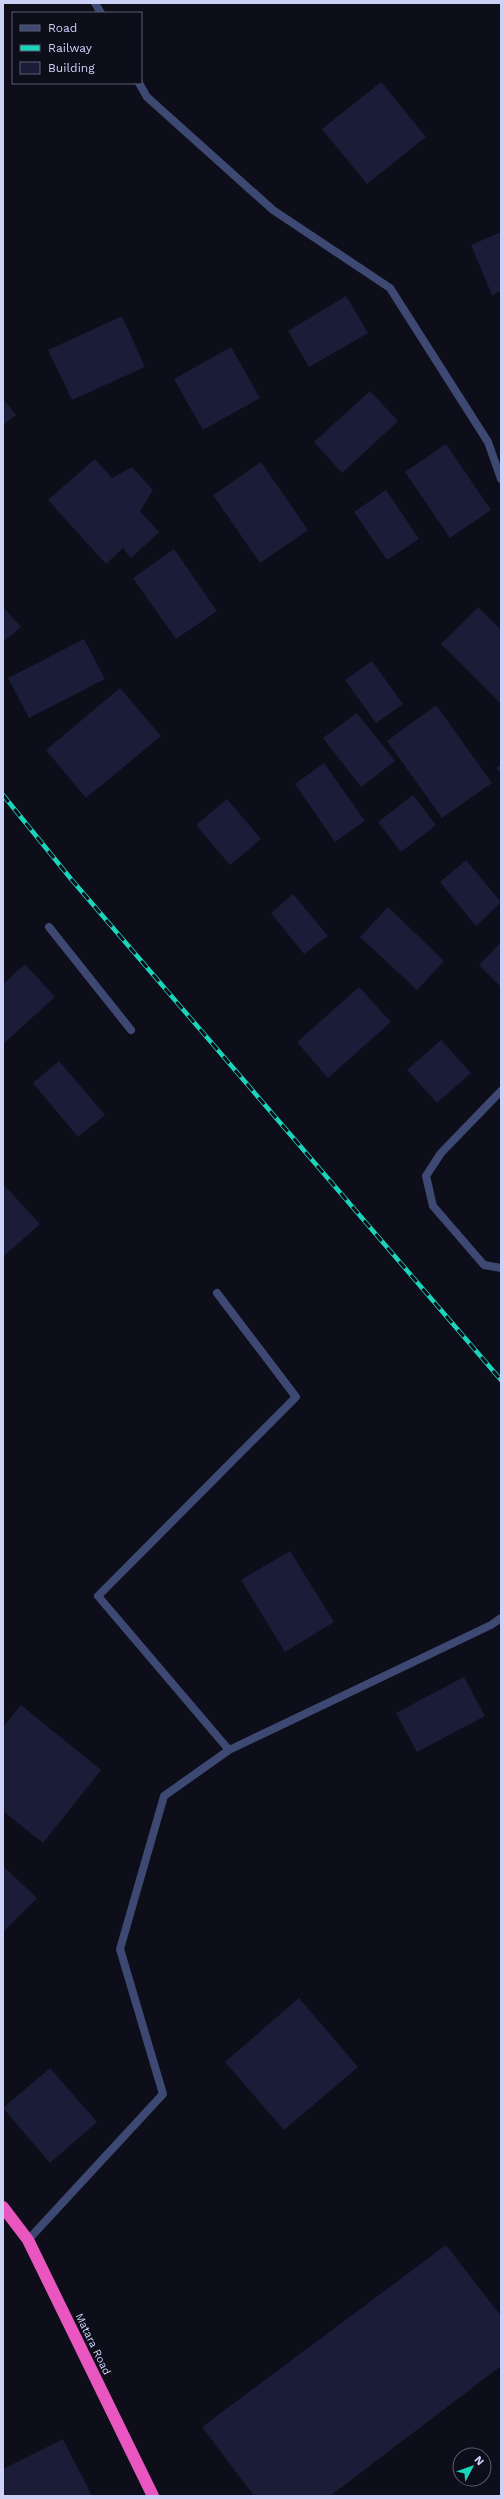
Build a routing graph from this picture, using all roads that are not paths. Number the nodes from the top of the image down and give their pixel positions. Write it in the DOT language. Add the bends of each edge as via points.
graph roads {
  1 [pos="95,3"];
  2 [pos="100,12"];
  3 [pos="140,84"];
  4 [pos="501,479"];
  5 [pos="49,927"];
  6 [pos="131,1030"];
  7 [pos="501,1091"];
  8 [pos="501,1268"];
  9 [pos="217,1293"];
  10 [pos="501,1618"];
  11 [pos="229,1750"];
  12 [pos="3,2207"];
  13 [pos="28,2240"];
  14 [pos="153,2496"];
  1 -- 2 [label="street"];
  3 -- 4 [label="street" via="147,97 273,210 390,288 488,442"];
  5 -- 6 [label="street"];
  7 -- 8 [label="street" via="441,1153 426,1176 433,1206 484,1265"];
  9 -- 11 [label="street" via="296,1397 98,1596"];
  10 -- 11 [label="street"];
  11 -- 13 [label="street" via="164,1796 120,1949 163,2094"];
  12 -- 13 [label="highway, Matara Road"];
  13 -- 14 [label="highway, Matara Road"];
}
